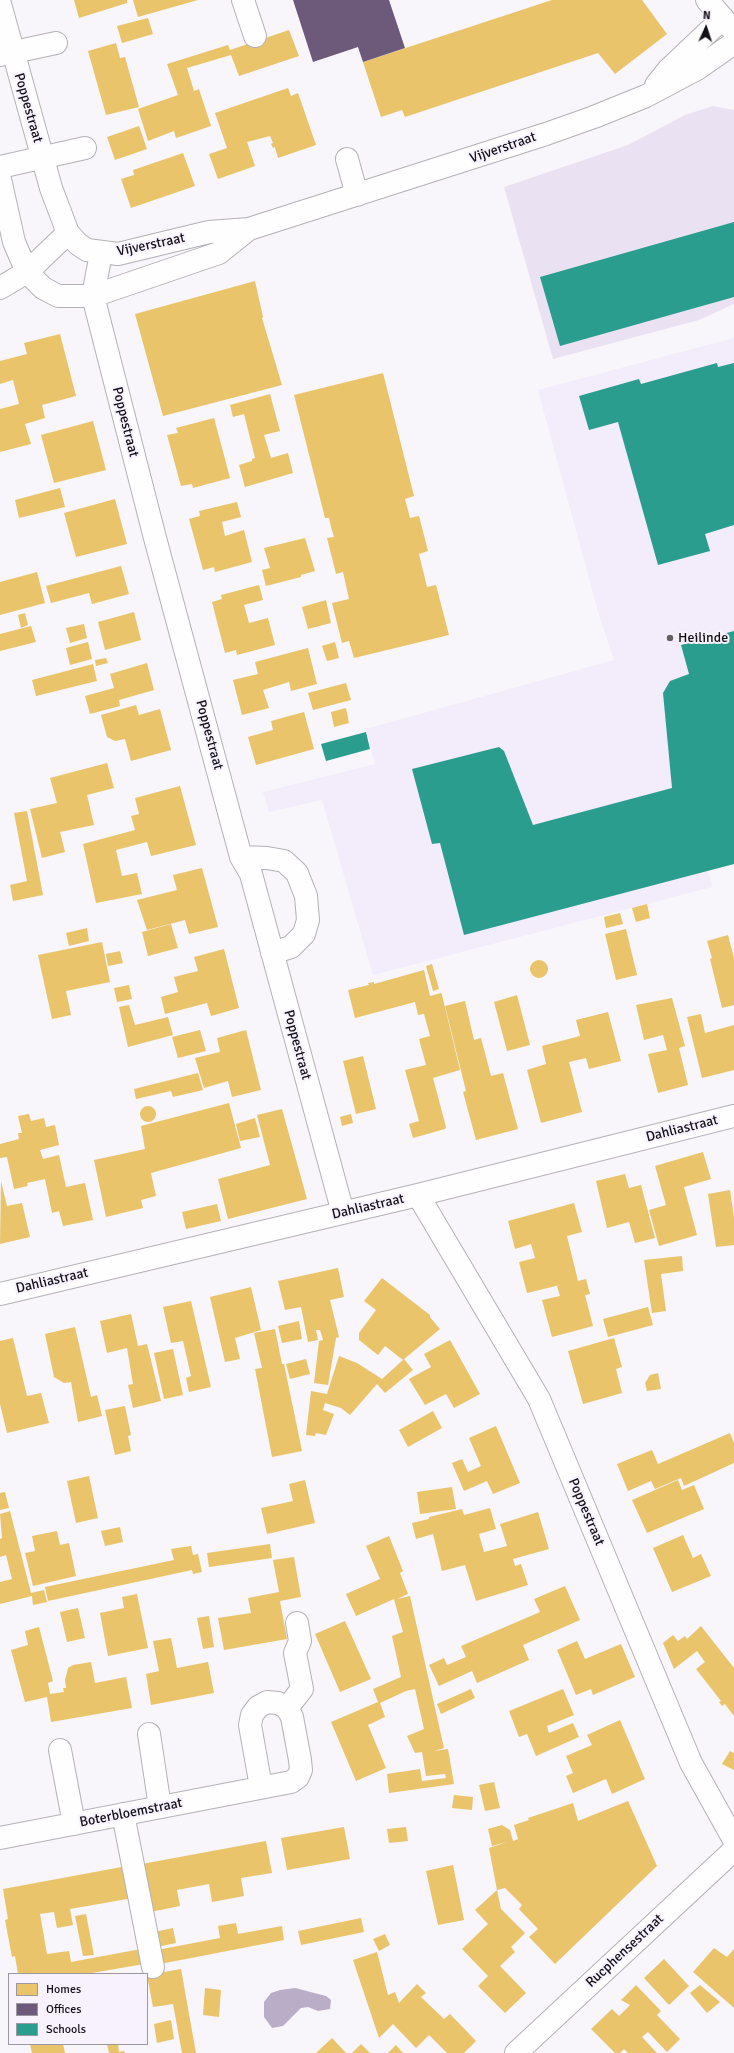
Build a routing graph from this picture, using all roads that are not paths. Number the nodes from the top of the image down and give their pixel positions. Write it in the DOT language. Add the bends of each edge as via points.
graph roads {
  1 [pos="243,0"];
  2 [pos="707,0"];
  3 [pos="0,4"];
  4 [pos="729,24"];
  5 [pos="255,36"];
  6 [pos="56,43"];
  7 [pos="734,43"];
  8 [pos="6,54"];
  9 [pos="646,96"];
  10 [pos="86,148"];
  11 [pos="43,158"];
  12 [pos="347,159"];
  13 [pos="0,167"];
  14 [pos="0,179"];
  15 [pos="357,195"];
  16 [pos="249,229"];
  17 [pos="68,233"];
  18 [pos="101,253"];
  19 [pos="27,272"];
  20 [pos="0,288"];
  21 [pos="93,296"];
  22 [pos="241,857"];
  23 [pos="272,953"];
  24 [pos="734,1116"];
  25 [pos="418,1195"];
  26 [pos="343,1213"];
  27 [pos="0,1294"];
  28 [pos="297,1623"];
  29 [pos="287,1708"];
  30 [pos="149,1734"];
  31 [pos="60,1750"];
  32 [pos="261,1787"];
  33 [pos="160,1807"];
  34 [pos="123,1814"];
  35 [pos="74,1824"];
  36 [pos="0,1838"];
  37 [pos="734,1840"];
  38 [pos="734,1850"];
  39 [pos="152,1967"];
  40 [pos="516,2053"];
  1 -- 5 [label="street"];
  2 -- 4 [label="street"];
  3 -- 8 [label="street, Poppestraat"];
  4 -- 9 [label="street, Vijverstraat" via="668,70"];
  6 -- 8 [label="street"];
  7 -- 9 [label="street, Vijverstraat" via="698,69"];
  8 -- 11 [label="street, Poppestraat"];
  9 -- 15 [label="street, Vijverstraat" via="464,162"];
  10 -- 11 [label="street"];
  11 -- 13 [label="street"];
  11 -- 17 [label="street, Poppestraat"];
  12 -- 15 [label="street"];
  14 -- 19 [label="street" via="14,242"];
  15 -- 16 [label="street, Vijverstraat"];
  16 -- 18 [label="street, Vijverstraat" via="209,232 118,254"];
  16 -- 21 [label="street, Vijverstraat" via="219,253"];
  17 -- 18 [label="street, Vijverstraat" via="87,250"];
  17 -- 19 [label="street"];
  18 -- 21 [label="street, Poppestraat"];
  19 -- 20 [label="street"];
  19 -- 21 [label="street, Vijverstraat" via="43,288 58,296"];
  21 -- 22 [label="street, Poppestraat"];
  22 -- 23 [label="street, Poppestraat" via="252,874"];
  22 -- 23 [label="street" via="284,861 297,873 306,896 308,920 304,934 291,947"];
  23 -- 26 [label="street, Poppestraat"];
  24 -- 25 [label="street, Dahliastraat"];
  25 -- 26 [label="street, Dahliastraat"];
  25 -- 37 [label="street, Poppestraat" via="539,1399 691,1764"];
  26 -- 27 [label="street, Dahliastraat"];
  28 -- 29 [label="street" via="300,1641 295,1653 302,1689"];
  29 -- 32 [label="street, Boterbloemstraat" via="292,1717 301,1770 298,1777 291,1782"];
  29 -- 32 [label="street" via="278,1703 267,1702 258,1707 252,1715 250,1725"];
  30 -- 33 [label="street"];
  31 -- 35 [label="street"];
  32 -- 33 [label="street, Boterbloemstraat"];
  33 -- 34 [label="street, Boterbloemstraat"];
  34 -- 35 [label="street, Boterbloemstraat"];
  34 -- 39 [label="street"];
  35 -- 36 [label="street, Boterbloemstraat"];
  38 -- 40 [label="street, Rucphensestraat"];
}
